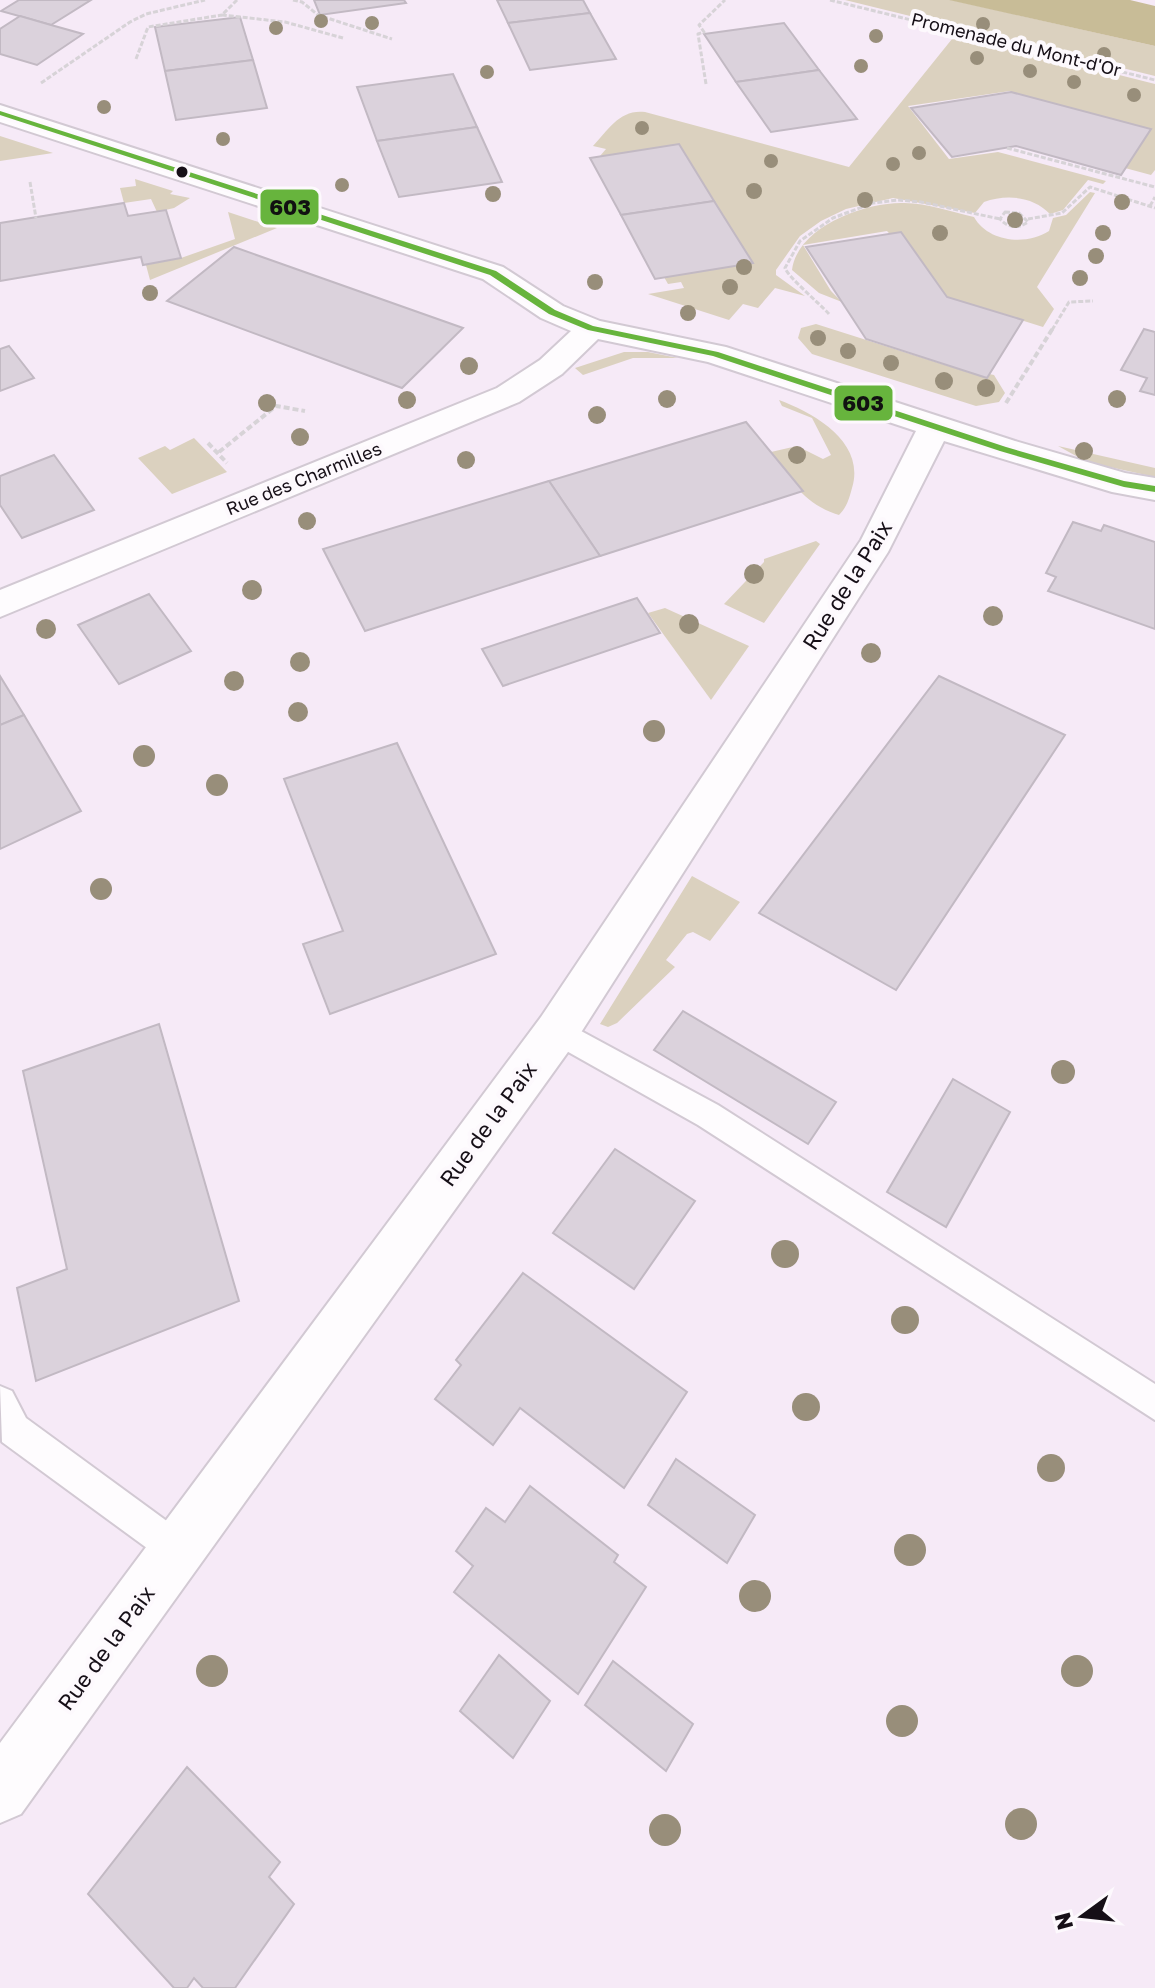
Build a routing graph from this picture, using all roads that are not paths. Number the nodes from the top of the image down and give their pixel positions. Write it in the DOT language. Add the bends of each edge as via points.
graph roads {
  1 [pos="0,113"];
  2 [pos="591,328"];
  3 [pos="934,428"];
  4 [pos="1155,489"];
  5 [pos="0,604"];
  6 [pos="557,1031"];
  7 [pos="0,1403"];
  8 [pos="1155,1403"];
  9 [pos="178,1550"];
  10 [pos="0,1793"];
  1 -- 2 [label="street" via="493,273 552,312"];
  2 -- 3 [label="street" via="715,354"];
  2 -- 5 [label="street, Rue des Charmilles" via="551,367 508,395"];
  3 -- 4 [label="street"];
  3 -- 6 [label="street, Rue de la Paix" via="876,544"];
  6 -- 8 [label="lane" via="708,1115"];
  6 -- 9 [label="street, Rue de la Paix"];
  7 -- 9 [label="lane" via="14,1430"];
  9 -- 10 [label="street, Rue de la Paix"];
}
